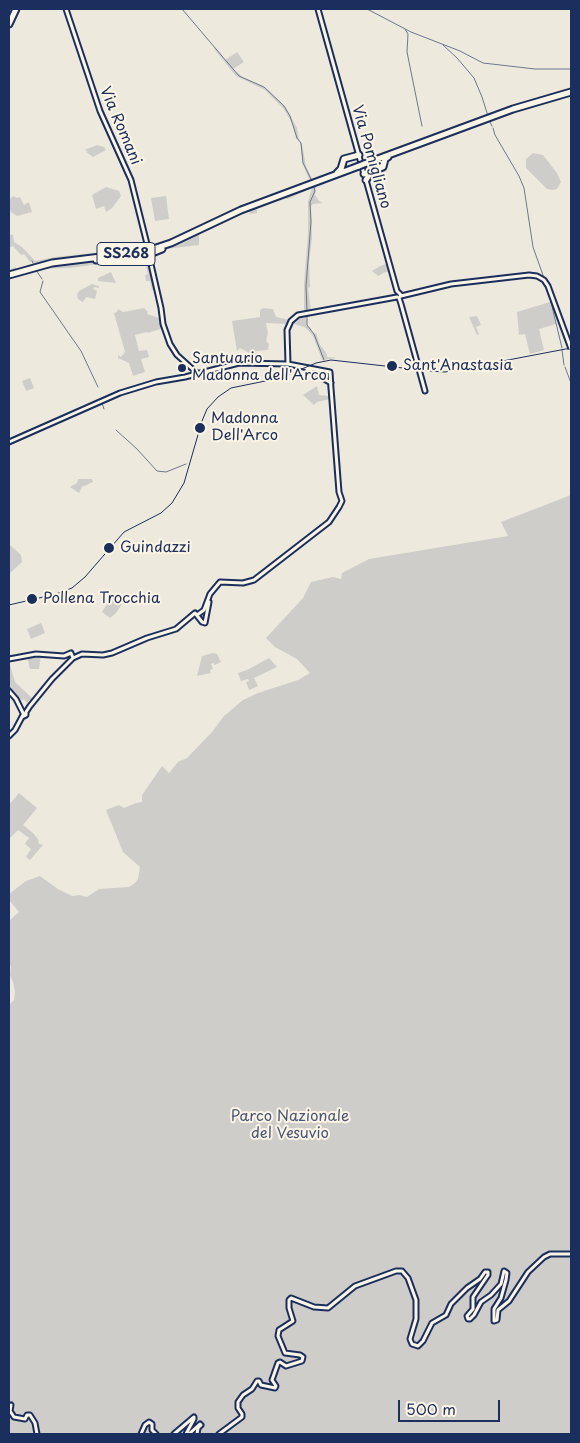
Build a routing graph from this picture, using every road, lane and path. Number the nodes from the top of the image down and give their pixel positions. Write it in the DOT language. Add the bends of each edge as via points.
graph roads {
  1 [pos="15,9"];
  2 [pos="66,9"];
  3 [pos="318,9"];
  4 [pos="9,19"];
  5 [pos="9,24"];
  6 [pos="571,92"];
  7 [pos="357,148"];
  8 [pos="396,152"];
  9 [pos="356,155"];
  10 [pos="384,162"];
  11 [pos="342,166"];
  12 [pos="362,166"];
  13 [pos="371,172"];
  14 [pos="325,178"];
  15 [pos="366,180"];
  16 [pos="211,223"];
  17 [pos="109,257"];
  18 [pos="148,257"];
  19 [pos="40,265"];
  20 [pos="9,275"];
  21 [pos="399,296"];
  22 [pos="570,349"];
  23 [pos="286,362"];
  24 [pos="312,370"];
  25 [pos="196,374"];
  26 [pos="331,383"];
  27 [pos="425,391"];
  28 [pos="9,442"];
  29 [pos="208,602"];
  30 [pos="196,614"];
  31 [pos="72,658"];
  32 [pos="9,659"];
  33 [pos="9,691"];
  34 [pos="24,714"];
  35 [pos="9,736"];
  36 [pos="571,1254"];
  37 [pos="9,1406"];
  38 [pos="37,1434"];
  39 [pos="141,1434"];
  40 [pos="156,1434"];
  41 [pos="174,1434"];
  42 [pos="187,1434"];
  43 [pos="197,1434"];
  44 [pos="219,1434"];
  1 -- 4 [label="highway"];
  1 -- 5 [label="highway"];
  2 -- 18 [label="street, Via Romani" via="100,110 131,180"];
  3 -- 7 [label="street, Via Pomigliano"];
  6 -- 8 [label="highway, SS268"];
  7 -- 9 [label="highway"];
  8 -- 10 [label="highway, SS268"];
  8 -- 12 [label="highway, SS268"];
  9 -- 11 [label="highway, SS268" via="344,160"];
  9 -- 12 [label="highway"];
  10 -- 12 [label="highway" via="380,160"];
  10 -- 13 [label="highway, SS268" via="383,167"];
  11 -- 12 [label="highway, SS268" via="346,169"];
  11 -- 14 [label="highway, SS268" via="340,172"];
  12 -- 13 [label="highway, SS268"];
  12 -- 14 [label="highway, SS268"];
  12 -- 15 [label="street, Via Pomigliano"];
  13 -- 15 [label="highway"];
  14 -- 16 [label="highway, SS268"];
  15 -- 21 [label="street, Via Pomigliano"];
  16 -- 18 [label="highway, SS268"];
  16 -- 18 [label="highway, SS268" via="160,244"];
  16 -- 19 [label="highway, SS268" via="150,250"];
  17 -- 18 [label="highway"];
  17 -- 19 [label="highway"];
  17 -- 19 [label="highway" via="57,260"];
  18 -- 25 [label="street, Via Romani" via="163,326 174,351"];
  19 -- 20 [label="highway, SS268"];
  21 -- 22 [label="street" via="456,283 537,276 548,286"];
  21 -- 23 [label="street" via="298,315 287,330"];
  21 -- 27 [label="street, Via Pomigliano"];
  23 -- 24 [label="street"];
  23 -- 25 [label="street" via="246,362"];
  24 -- 26 [label="street"];
  24 -- 26 [label="street" via="330,372"];
  25 -- 28 [label="street" via="134,388"];
  26 -- 29 [label="street" via="342,501 329,522 262,575 251,581 220,582"];
  29 -- 30 [label="street" via="202,612"];
  29 -- 30 [label="street" via="205,623"];
  30 -- 31 [label="street" via="178,628 108,654 82,654"];
  31 -- 32 [label="street" via="70,653"];
  31 -- 34 [label="street"];
  33 -- 34 [label="street"];
  34 -- 35 [label="street"];
  36 -- 44 [label="street" via="544,1257 528,1272 510,1301 498,1310 494,1321 494,1309 506,1280 504,1271 501,1284 468,1319 473,1309 473,1297 488,1275 485,1272 453,1302 446,1315 432,1323 418,1346 410,1339 416,1319 416,1300 402,1271 354,1286 328,1308 314,1307 291,1298 288,1308 293,1321 279,1330 278,1336 285,1353 300,1355 303,1360 288,1366 278,1363 272,1380 275,1388 256,1381 238,1402 242,1417"];
  37 -- 38 [label="street" via="14,1417 25,1419 30,1415"];
  39 -- 40 [label="street" via="149,1422"];
  41 -- 42 [label="street" via="194,1417"];
  42 -- 43 [label="street" via="200,1424"];
}
